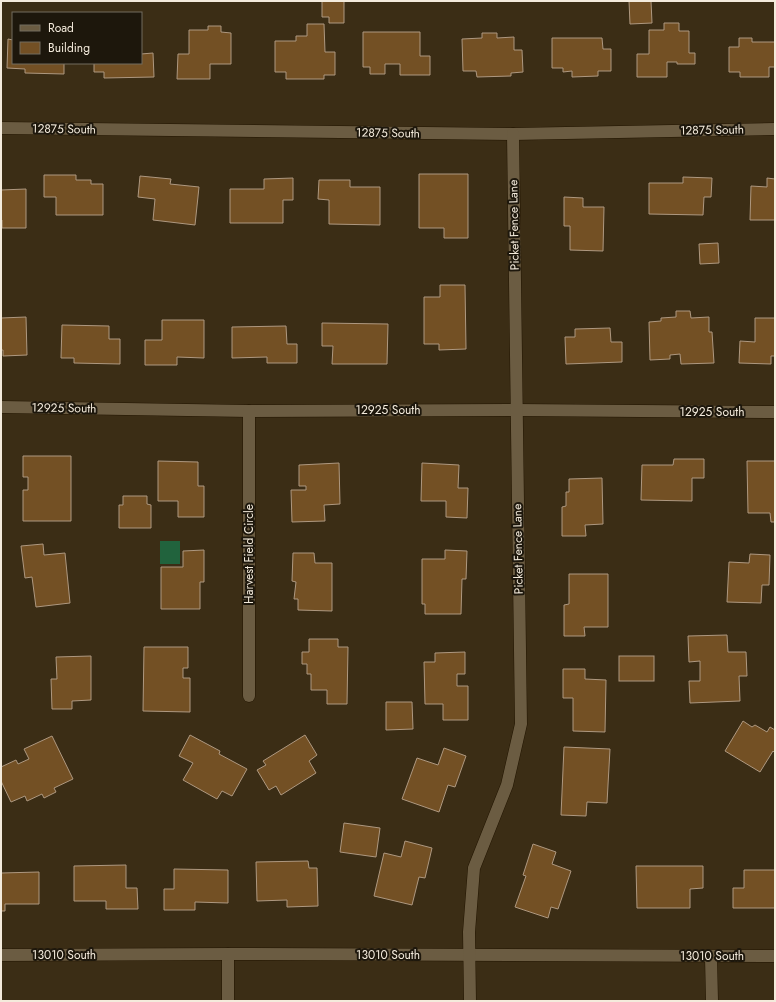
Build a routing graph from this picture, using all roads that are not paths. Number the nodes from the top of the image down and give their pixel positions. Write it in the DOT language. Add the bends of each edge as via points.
graph roads {
  1 [pos="1,128"];
  2 [pos="775,129"];
  3 [pos="512,134"];
  4 [pos="1,407"];
  5 [pos="516,410"];
  6 [pos="249,411"];
  7 [pos="775,412"];
  8 [pos="249,696"];
  9 [pos="228,954"];
  10 [pos="1,955"];
  11 [pos="470,956"];
  12 [pos="775,956"];
  13 [pos="711,957"];
  14 [pos="228,1001"];
  15 [pos="470,1001"];
  16 [pos="712,1001"];
  1 -- 3 [label="street, 12875 South"];
  2 -- 3 [label="street, 12875 South"];
  3 -- 5 [label="street, Picket Fence Lane"];
  4 -- 6 [label="street, 12925 South"];
  5 -- 6 [label="street, 12925 South"];
  5 -- 7 [label="street, 12925 South"];
  5 -- 11 [label="street, Picket Fence Lane" via="521,724 507,785 474,868 469,932"];
  6 -- 8 [label="street, Harvest Field Circle"];
  9 -- 10 [label="street, 13010 South"];
  9 -- 11 [label="street, 13010 South"];
  9 -- 14 [label="street"];
  11 -- 13 [label="street, 13010 South"];
  11 -- 15 [label="street, Picket Fence Lane"];
  12 -- 13 [label="street, 13010 South"];
  13 -- 16 [label="street"];
}
